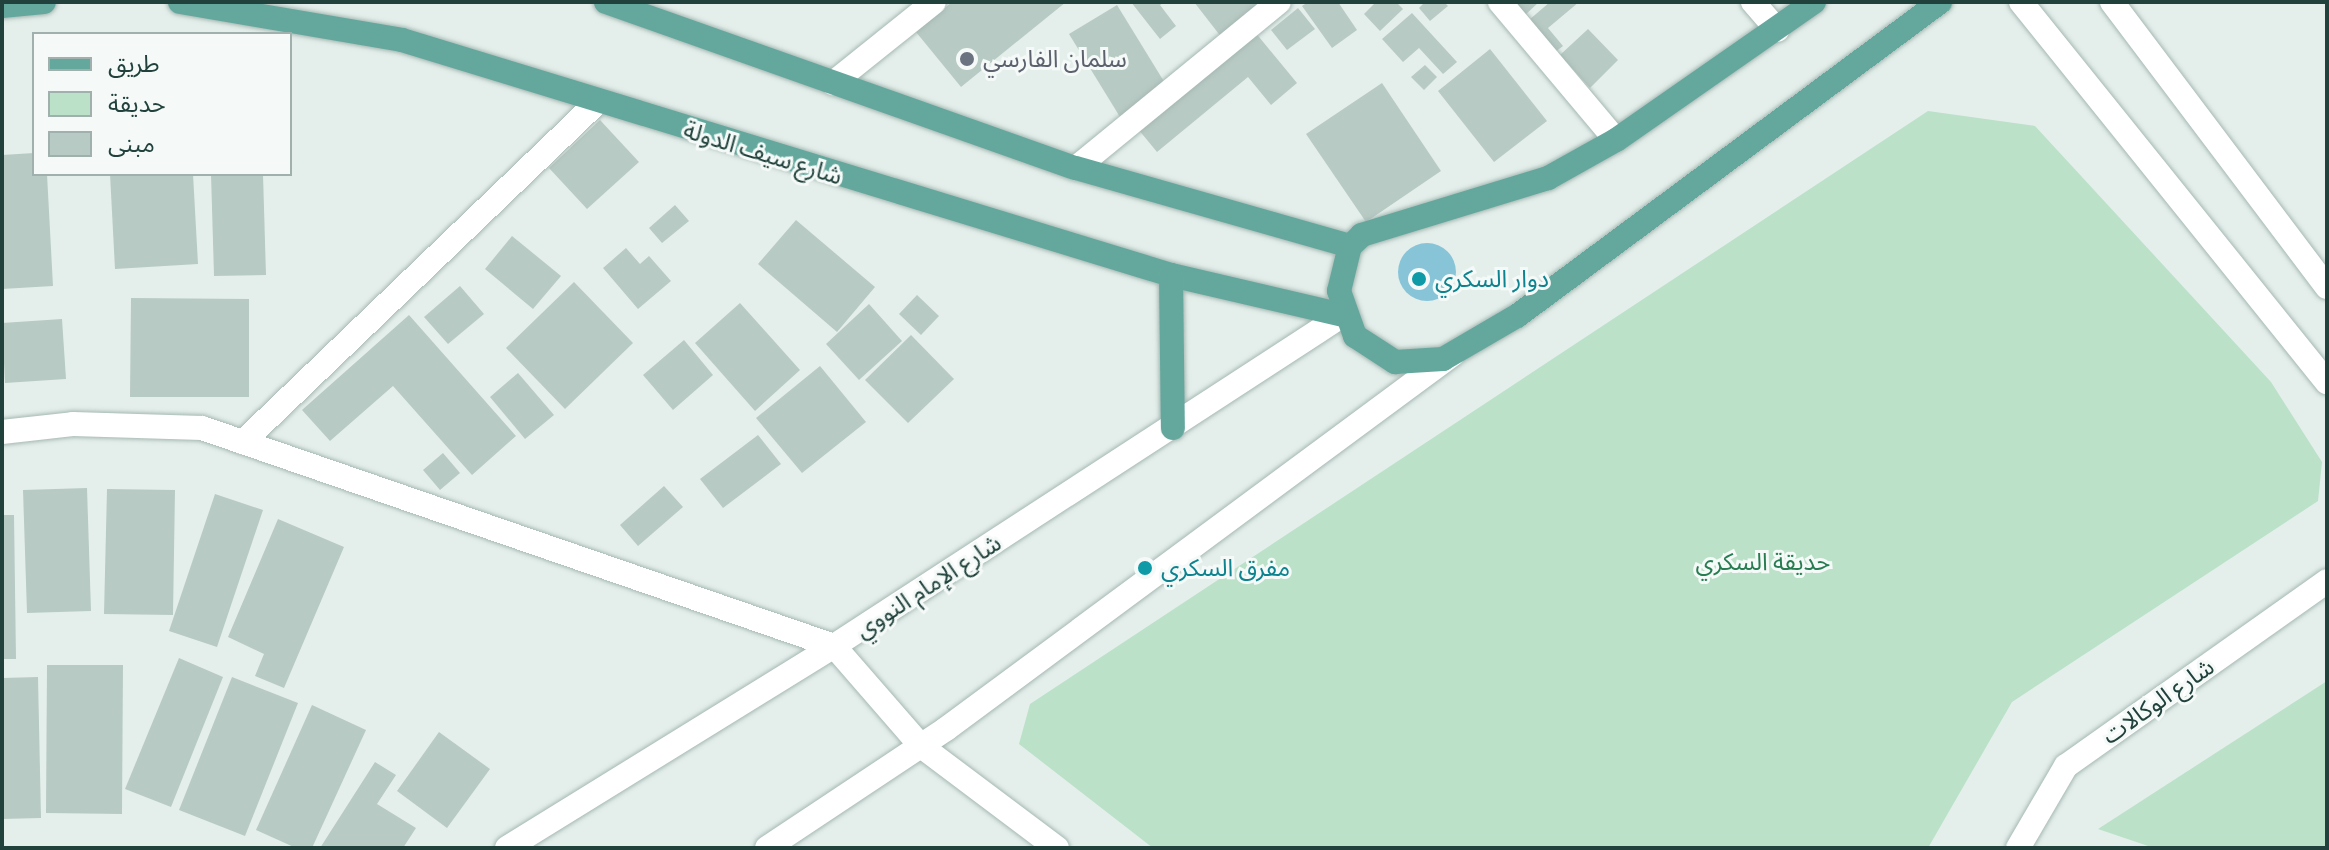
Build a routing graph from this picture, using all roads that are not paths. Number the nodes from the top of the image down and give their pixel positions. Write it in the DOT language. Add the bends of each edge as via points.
graph roads {
  1 [pos="44,2"];
  2 [pos="180,2"];
  3 [pos="606,2"];
  4 [pos="934,2"];
  5 [pos="1279,2"];
  6 [pos="1500,2"];
  7 [pos="1753,2"];
  8 [pos="1814,2"];
  9 [pos="1940,2"];
  10 [pos="2021,2"];
  11 [pos="2112,2"];
  12 [pos="2,6"];
  13 [pos="1777,30"];
  14 [pos="833,83"];
  15 [pos="596,103"];
  16 [pos="1616,140"];
  17 [pos="1076,168"];
  18 [pos="1350,246"];
  19 [pos="1171,275"];
  20 [pos="2327,287"];
  21 [pos="1343,315"];
  22 [pos="1463,346"];
  23 [pos="2327,382"];
  24 [pos="1173,428"];
  25 [pos="2,432"];
  26 [pos="243,442"];
  27 [pos="2327,581"];
  28 [pos="834,646"];
  29 [pos="921,746"];
  30 [pos="507,848"];
  31 [pos="767,848"];
  32 [pos="1057,848"];
  33 [pos="2018,848"];
  1 -- 12 [label="main road"];
  2 -- 15 [label="main road, شارع سيف الدولة" via="402,40"];
  3 -- 14 [label="main road"];
  4 -- 14 [label="street"];
  5 -- 17 [label="street"];
  6 -- 16 [label="street"];
  7 -- 13 [label="street"];
  8 -- 13 [label="main road"];
  9 -- 22 [label="main road" via="1517,316"];
  10 -- 23 [label="street"];
  11 -- 20 [label="street"];
  13 -- 16 [label="main road"];
  14 -- 17 [label="main road"];
  15 -- 19 [label="main road, شارع سيف الدولة"];
  15 -- 26 [label="street"];
  16 -- 18 [label="main road" via="1548,178 1379,228"];
  17 -- 18 [label="main road"];
  18 -- 21 [label="main road" via="1339,291"];
  19 -- 21 [label="main road, شارع سيف الدولة"];
  19 -- 24 [label="main road"];
  21 -- 22 [label="main road" via="1355,336 1395,362 1419,365"];
  21 -- 24 [label="street, شارع الإمام النووي"];
  22 -- 29 [label="street"];
  24 -- 28 [label="street, شارع الإمام النووي"];
  25 -- 26 [label="street" via="73,424 202,428"];
  26 -- 28 [label="street"];
  27 -- 33 [label="street, شارع الوكالات" via="2066,766"];
  28 -- 29 [label="street"];
  28 -- 30 [label="street, شارع الإمام النووي"];
  29 -- 31 [label="street"];
  29 -- 32 [label="street"];
}
